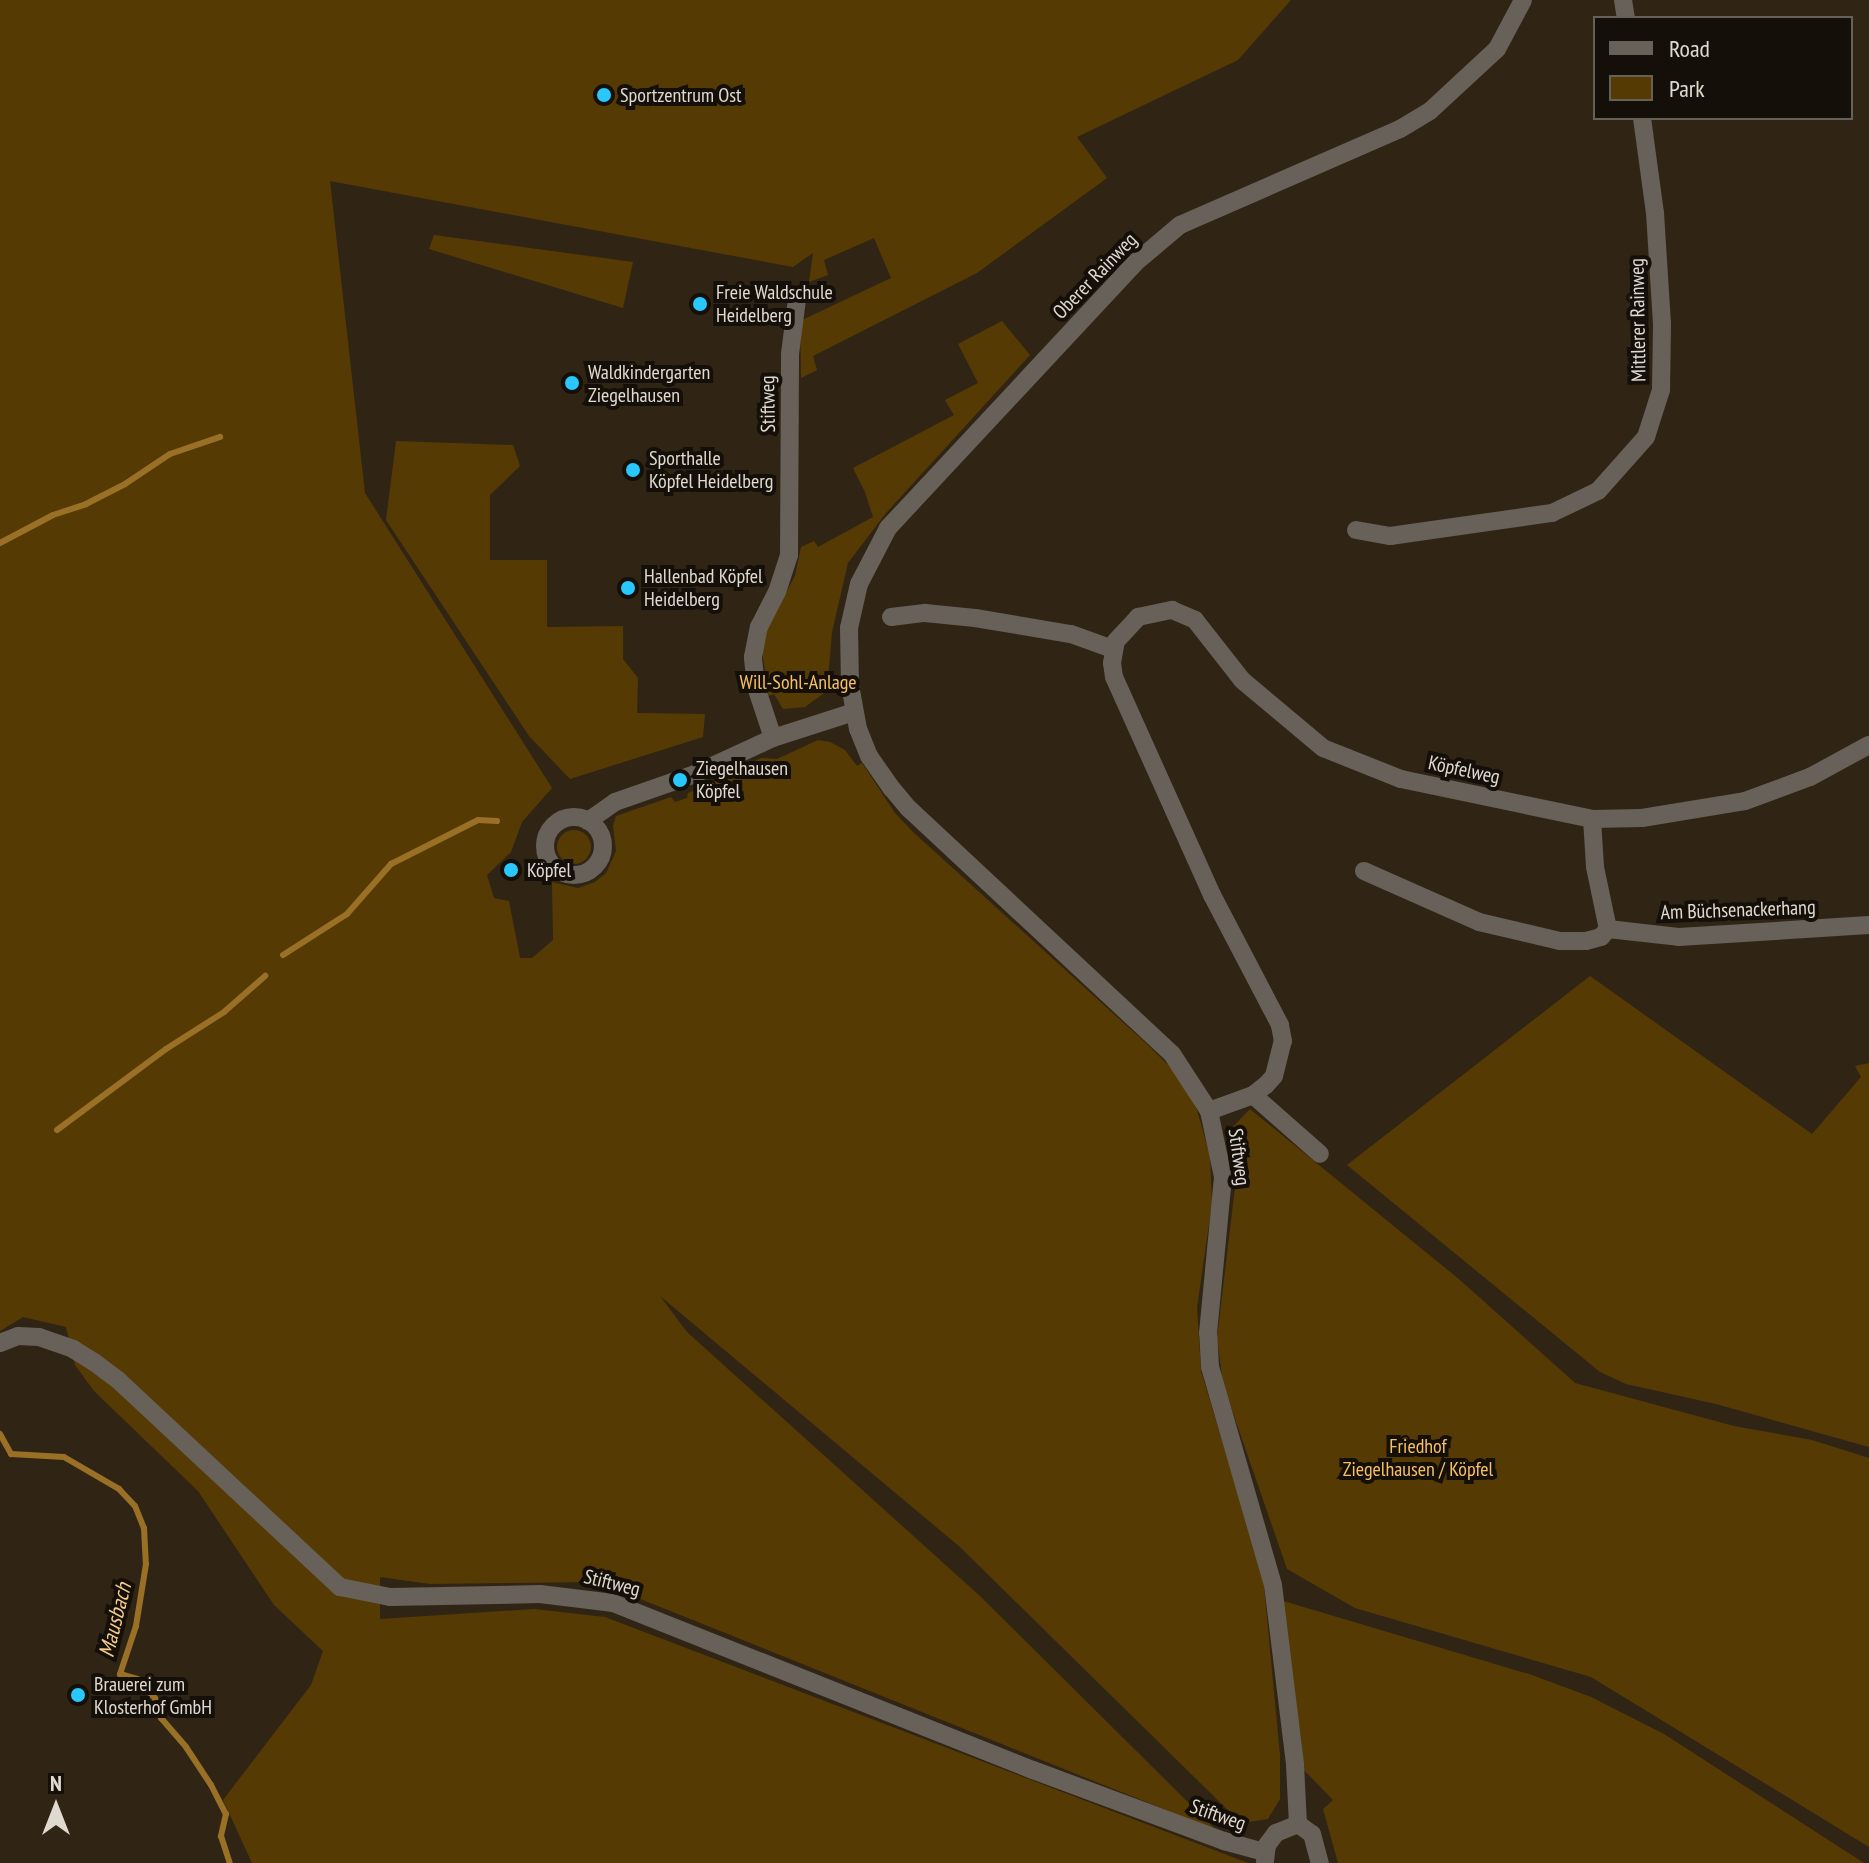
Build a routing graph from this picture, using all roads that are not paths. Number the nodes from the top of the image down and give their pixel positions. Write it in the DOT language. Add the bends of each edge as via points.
graph roads {
  1 [pos="1523,0"];
  2 [pos="1642,120"];
  3 [pos="797,299"];
  4 [pos="1356,530"];
  5 [pos="891,617"];
  6 [pos="1113,649"];
  7 [pos="854,712"];
  8 [pos="773,738"];
  9 [pos="1869,745"];
  10 [pos="1592,819"];
  11 [pos="588,821"];
  12 [pos="1364,871"];
  13 [pos="1869,925"];
  14 [pos="1608,929"];
  15 [pos="1253,1095"];
  16 [pos="1209,1111"];
  17 [pos="1320,1154"];
  18 [pos="0,1343"];
  19 [pos="1298,1824"];
  20 [pos="1265,1858"];
  21 [pos="1320,1863"];
  1 -- 7 [label="street, Oberer Rainweg" via="1497,49 1430,111 1180,225 1135,263 913,499 878,543 852,608 848,648"];
  2 -- 4 [label="street, Mittlerer Rainweg" via="1662,324 1661,390 1646,437 1598,491 1561,510 1390,536"];
  3 -- 8 [label="street, Stiftweg" via="790,354 791,535 785,572 759,627 753,657 756,687"];
  5 -- 6 [label="street" via="925,613 975,618 1071,634"];
  6 -- 10 [label="street, Köpfelweg" via="1138,617 1159,610 1184,613 1242,680 1323,748 1401,779"];
  6 -- 15 [label="street" via="1114,677 1155,774 1280,1025 1281,1058 1274,1076"];
  7 -- 8 [label="street"];
  7 -- 16 [label="street, Stiftweg" via="869,756 909,809 1172,1054"];
  8 -- 11 [label="street" via="695,774 615,802"];
  9 -- 10 [label="street, Köpfelweg" via="1810,777 1745,801 1642,818"];
  10 -- 14 [label="street"];
  12 -- 14 [label="street, Am Büchsenackerhang" via="1506,929 1586,941"];
  13 -- 14 [label="street, Am Büchsenackerhang" via="1679,937"];
  15 -- 16 [label="street"];
  15 -- 17 [label="street"];
  16 -- 19 [label="street, Stiftweg" via="1223,1177 1208,1333 1210,1367 1273,1585"];
  18 -- 20 [label="street, Stiftweg" via="18,1336 39,1337 94,1362 340,1587 390,1597 540,1594 613,1603"];
  19 -- 20 [label="street, Stiftweg" via="1282,1828"];
  19 -- 21 [label="street, Stiftweg" via="1312,1834"];
}
